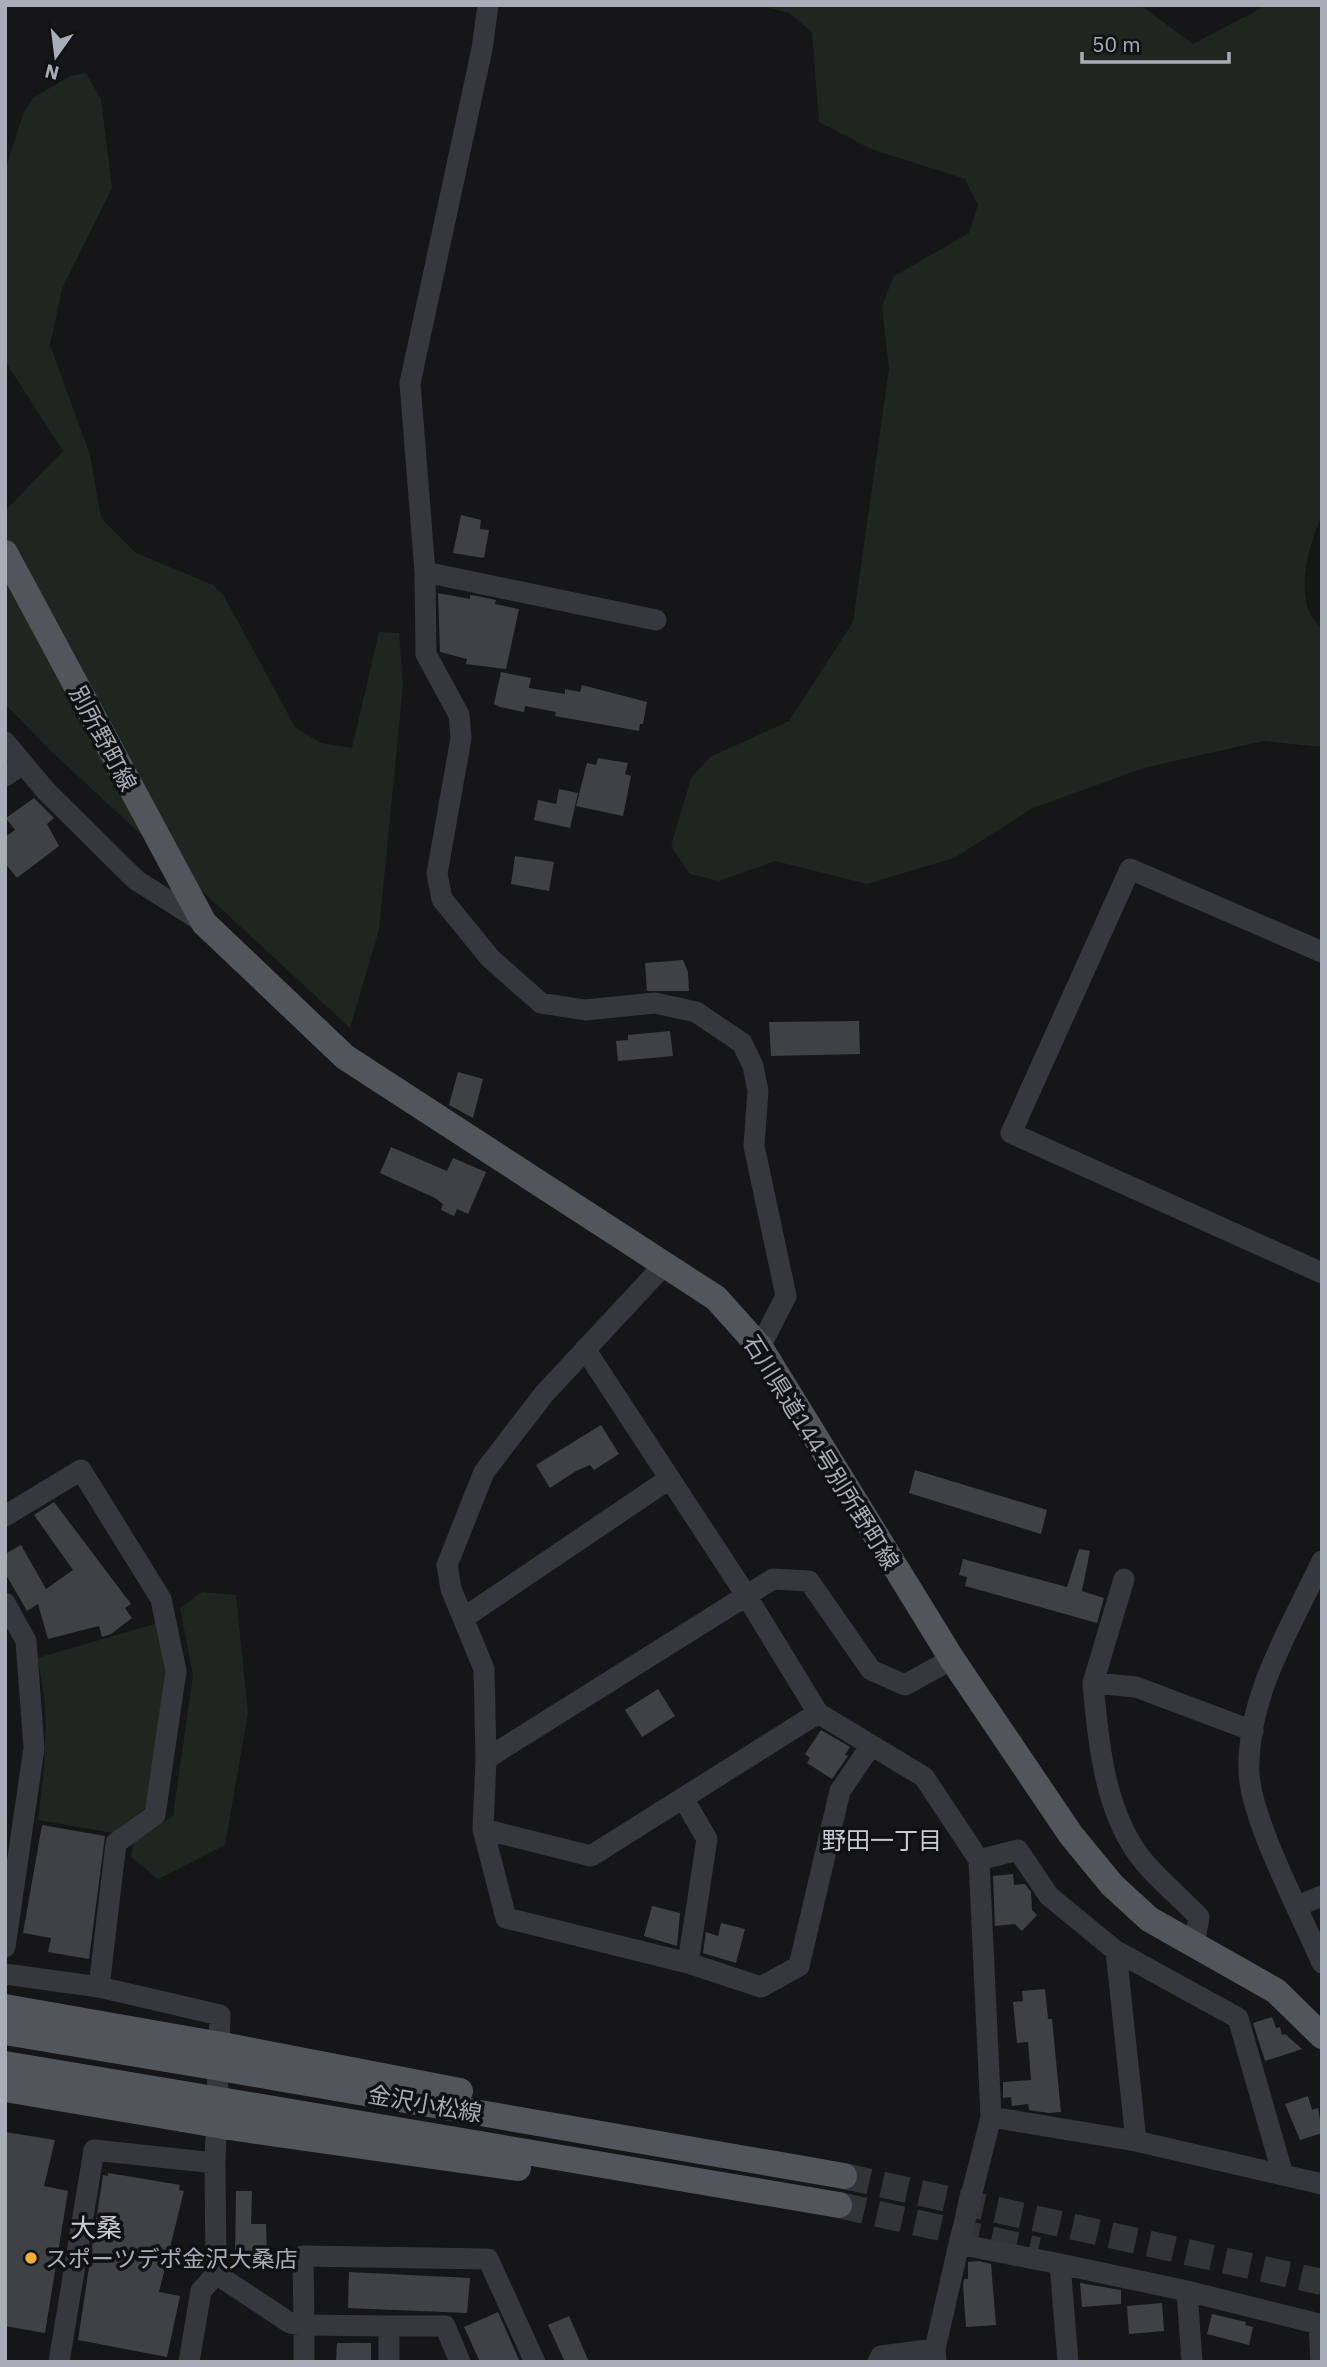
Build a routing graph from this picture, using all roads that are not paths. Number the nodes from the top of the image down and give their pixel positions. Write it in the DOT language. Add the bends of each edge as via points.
graph roads {
  1 [pos="488,5"];
  2 [pos="5,553"];
  3 [pos="425,572"];
  4 [pos="656,620"];
  5 [pos="5,742"];
  6 [pos="14,770"];
  7 [pos="204,923"];
  8 [pos="1322,952"];
  9 [pos="664,1265"];
  10 [pos="1322,1273"];
  11 [pos="760,1347"];
  12 [pos="584,1349"];
  13 [pos="669,1479"];
  14 [pos="5,1516"];
  15 [pos="1322,1561"];
  16 [pos="1124,1579"];
  17 [pos="746,1595"];
  18 [pos="5,1603"];
  19 [pos="465,1617"];
  20 [pos="952,1659"];
  21 [pos="1093,1683"];
  22 [pos="818,1713"];
  23 [pos="1253,1731"];
  24 [pos="870,1747"];
  25 [pos="486,1759"];
  26 [pos="684,1798"];
  27 [pos="483,1829"];
  28 [pos="979,1860"];
  29 [pos="1322,1896"];
  30 [pos="1297,1906"];
  31 [pos="1194,1944"];
  32 [pos="5,1947"];
  33 [pos="1116,1951"];
  34 [pos="688,1962"];
  35 [pos="1322,1963"];
  36 [pos="5,1974"];
  37 [pos="99,1987"];
  38 [pos="5,2007"];
  39 [pos="5,2032"];
  40 [pos="1321,2032"];
  41 [pos="226,2058"];
  42 [pos="5,2064"];
  43 [pos="5,2089"];
  44 [pos="228,2114"];
  45 [pos="991,2117"];
  46 [pos="1136,2141"];
  47 [pos="215,2163"];
  48 [pos="1283,2175"];
  49 [pos="844,2176"];
  50 [pos="1322,2184"];
  51 [pos="839,2205"];
  52 [pos="959,2244"];
  53 [pos="1060,2264"];
  54 [pos="216,2274"];
  55 [pos="1186,2291"];
  56 [pos="1320,2324"];
  57 [pos="304,2325"];
  58 [pos="389,2326"];
  59 [pos="936,2356"];
  60 [pos="59,2362"];
  61 [pos="189,2362"];
  62 [pos="304,2362"];
  63 [pos="389,2362"];
  64 [pos="460,2362"];
  65 [pos="535,2362"];
  66 [pos="878,2362"];
  67 [pos="1068,2362"];
  68 [pos="1192,2362"];
  69 [pos="1321,2362"];
  1 -- 3 [label="street" via="410,383"];
  2 -- 7 [label="main road, 別所野町線"];
  3 -- 4 [label="street"];
  3 -- 11 [label="street" via="426,654 459,715 461,738 437,874 442,899 490,958 541,1003 585,1010 655,1003 696,1012 742,1044 758,1091 754,1146 786,1296"];
  5 -- 6 [label="street"];
  6 -- 7 [label="street" via="136,880"];
  7 -- 9 [label="main road, 石川県道144号別所野町線" via="345,1057"];
  8 -- 10 [label="street" via="1130,869 1011,1133"];
  9 -- 11 [label="main road, 石川県道144号別所野町線" via="716,1298"];
  9 -- 12 [label="street"];
  11 -- 20 [label="main road, 石川県道144号別所野町線"];
  12 -- 13 [label="street"];
  12 -- 19 [label="street" via="484,1472 447,1565 451,1589"];
  13 -- 17 [label="street"];
  13 -- 19 [label="street"];
  14 -- 37 [label="street" via="81,1470 162,1599 176,1671 155,1815 116,1843"];
  15 -- 23 [label="street" via="1267,1675"];
  16 -- 21 [label="street"];
  17 -- 20 [label="street" via="773,1579 809,1581 871,1670 905,1685"];
  17 -- 22 [label="street"];
  17 -- 25 [label="street"];
  18 -- 32 [label="street" via="26,1641 34,1748"];
  19 -- 25 [label="street" via="484,1669"];
  20 -- 31 [label="main road, 石川県道144号別所野町線" via="1071,1835 1112,1885 1149,1919"];
  21 -- 23 [label="street" via="1136,1687"];
  21 -- 31 [label="street" via="1098,1735 1118,1818 1144,1862 1199,1917"];
  22 -- 24 [label="street"];
  22 -- 26 [label="street"];
  23 -- 30 [label="street" via="1249,1774 1261,1820"];
  24 -- 28 [label="street" via="924,1777"];
  24 -- 34 [label="street" via="840,1791 799,1966 761,1987"];
  25 -- 27 [label="street"];
  26 -- 27 [label="street" via="591,1856"];
  26 -- 34 [label="street" via="707,1839"];
  27 -- 34 [label="street" via="506,1918"];
  28 -- 33 [label="street" via="1018,1850 1049,1896"];
  28 -- 45 [label="street"];
  29 -- 30 [label="street"];
  30 -- 35 [label="street"];
  31 -- 40 [label="main road, 石川県道144号別所野町線" via="1276,1991"];
  33 -- 46 [label="street"];
  33 -- 48 [label="street" via="1238,2018"];
  36 -- 37 [label="street"];
  37 -- 47 [label="street" via="220,2015"];
  38 -- 41 [label="main road, bridge" via="181,2038"];
  39 -- 41 [label="main road, 金沢小松線, bridge"];
  41 -- 49 [label="main road, 金沢小松線"];
  42 -- 44 [label="main road, 金沢小松線, bridge"];
  43 -- 44 [label="main road, bridge" via="183,2119"];
  44 -- 51 [label="main road, 金沢小松線"];
  45 -- 46 [label="street"];
  45 -- 52 [label="street"];
  46 -- 48 [label="street"];
  47 -- 54 [label="street"];
  47 -- 60 [label="street" via="94,2150"];
  48 -- 50 [label="street"];
  52 -- 53 [label="street"];
  52 -- 59 [label="street"];
  53 -- 55 [label="street"];
  53 -- 67 [label="street"];
  54 -- 57 [label="street" via="290,2323"];
  54 -- 61 [label="street" via="201,2291"];
  55 -- 56 [label="street"];
  55 -- 68 [label="street"];
  56 -- 69 [label="street"];
  57 -- 58 [label="street"];
  57 -- 62 [label="street"];
  57 -- 65 [label="street" via="303,2256 488,2259"];
  58 -- 63 [label="street"];
  58 -- 64 [label="street" via="445,2326"];
  59 -- 66 [label="street" via="881,2356"];
}
